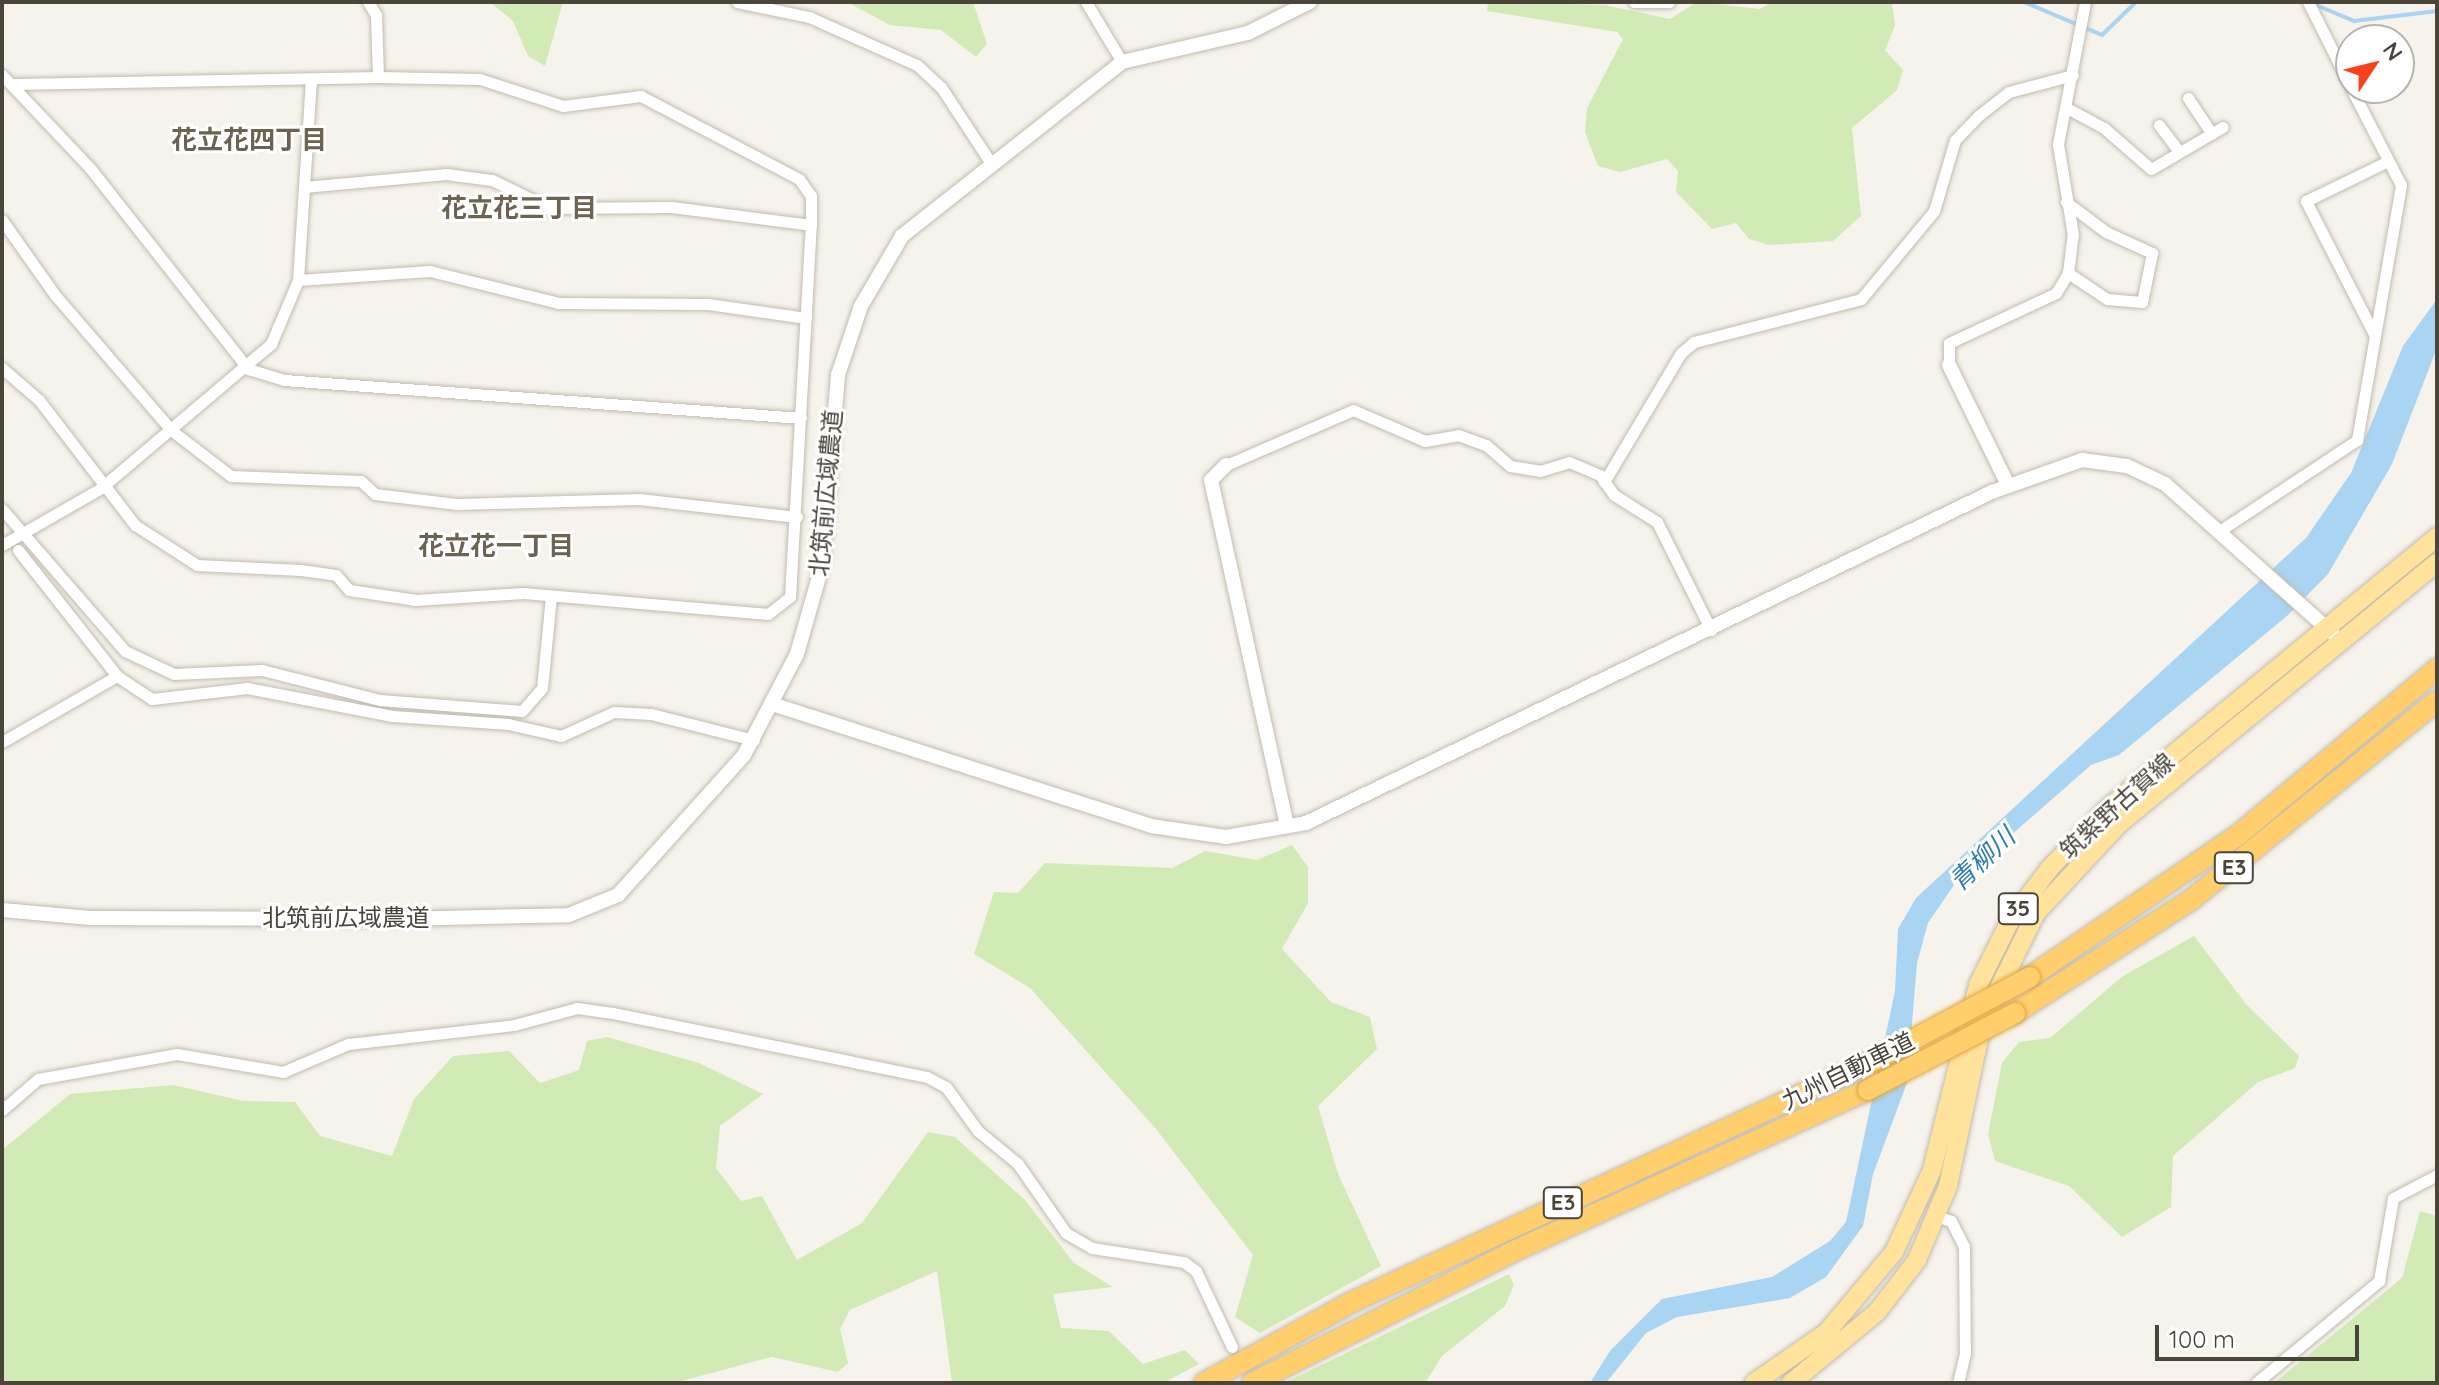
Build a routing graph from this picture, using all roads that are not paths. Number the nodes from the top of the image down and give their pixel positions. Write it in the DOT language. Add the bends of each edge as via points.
graph roads {
  1 [pos="368,2"];
  2 [pos="737,2"];
  3 [pos="1086,2"];
  4 [pos="1310,2"];
  5 [pos="1634,2"];
  6 [pos="1669,2"];
  7 [pos="2085,2"];
  8 [pos="2308,2"];
  9 [pos="2335,56"];
  10 [pos="1122,62"];
  11 [pos="2,75"];
  12 [pos="2073,75"];
  13 [pos="378,77"];
  14 [pos="311,78"];
  15 [pos="15,84"];
  16 [pos="2188,98"];
  17 [pos="2359,104"];
  18 [pos="2067,108"];
  19 [pos="2159,125"];
  20 [pos="2179,152"];
  21 [pos="2388,161"];
  22 [pos="991,163"];
  23 [pos="304,187"];
  24 [pos="2066,201"];
  25 [pos="2,220"];
  26 [pos="811,225"];
  27 [pos="2068,273"];
  28 [pos="298,280"];
  29 [pos="806,318"];
  30 [pos="2375,336"];
  31 [pos="1949,365"];
  32 [pos="2,368"];
  33 [pos="248,369"];
  34 [pos="801,418"];
  35 [pos="171,430"];
  36 [pos="1226,465"];
  37 [pos="1604,482"];
  38 [pos="2008,485"];
  39 [pos="101,488"];
  40 [pos="2,509"];
  41 [pos="797,517"];
  42 [pos="2221,530"];
  43 [pos="22,534"];
  44 [pos="2437,537"];
  45 [pos="2,545"];
  46 [pos="18,550"];
  47 [pos="2437,563"];
  48 [pos="551,596"];
  49 [pos="2328,629"];
  50 [pos="1711,630"];
  51 [pos="2343,644"];
  52 [pos="2437,669"];
  53 [pos="117,676"];
  54 [pos="205,676"];
  55 [pos="211,695"];
  56 [pos="2437,701"];
  57 [pos="772,704"];
  58 [pos="754,740"];
  59 [pos="2,742"];
  60 [pos="1287,826"];
  61 [pos="2,910"];
  62 [pos="2,1110"];
  63 [pos="2437,1175"];
  64 [pos="1936,1216"];
  65 [pos="1232,1347"];
  66 [pos="1260,1379"];
  67 [pos="1207,1381"];
  68 [pos="1754,1383"];
  69 [pos="1791,1383"];
  70 [pos="1958,1383"];
  71 [pos="2256,1383"];
  1 -- 13 [label="street" via="376,15"];
  2 -- 22 [label="street" via="809,17 917,65 941,87"];
  3 -- 10 [label="street"];
  4 -- 10 [label="street, 北筑前広域農道" via="1248,33"];
  5 -- 6 [label="street"];
  7 -- 12 [label="street"];
  8 -- 9 [label="street"];
  10 -- 22 [label="street, 北筑前広域農道"];
  11 -- 15 [label="street"];
  12 -- 18 [label="street"];
  12 -- 37 [label="street" via="2009,92 1962,132 1934,211 1861,299 1694,342 1681,353"];
  13 -- 14 [label="street"];
  13 -- 26 [label="street" via="480,79 563,106 623,96 660,102 799,179 811,196"];
  14 -- 15 [label="street"];
  14 -- 23 [label="street"];
  15 -- 33 [label="street"];
  16 -- 20 [label="street" via="2218,130"];
  17 -- 21 [label="street"];
  18 -- 20 [label="street" via="2104,128 2151,169"];
  18 -- 24 [label="street" via="2058,144"];
  19 -- 20 [label="street"];
  21 -- 30 [label="street" via="2401,185"];
  21 -- 30 [label="street" via="2306,201"];
  22 -- 57 [label="street, 北筑前広域農道" via="902,236 861,306 838,375 822,566 797,654"];
  23 -- 26 [label="street" via="446,174 492,180 550,208 671,207"];
  23 -- 28 [label="street"];
  24 -- 27 [label="street" via="2073,235"];
  24 -- 27 [label="street" via="2106,232 2152,253 2142,302 2107,299"];
  25 -- 35 [label="street"];
  26 -- 29 [label="street"];
  27 -- 31 [label="street" via="2056,293 1949,343"];
  28 -- 29 [label="street" via="430,271 558,303 708,304"];
  28 -- 33 [label="street" via="284,321"];
  29 -- 34 [label="street"];
  30 -- 42 [label="street" via="2357,440"];
  31 -- 38 [label="street"];
  32 -- 39 [label="street" via="39,400"];
  33 -- 34 [label="street" via="284,380"];
  33 -- 35 [label="street"];
  34 -- 41 [label="street"];
  35 -- 39 [label="street"];
  35 -- 41 [label="street" via="211,467 257,481 361,481 375,494 457,504 639,499"];
  36 -- 37 [label="street" via="1353,410 1425,441 1472,440 1510,466 1540,471 1569,462"];
  36 -- 60 [label="street" via="1211,480"];
  37 -- 50 [label="street" via="1657,522"];
  38 -- 42 [label="street" via="2082,460 2127,466 2165,484"];
  38 -- 50 [label="street"];
  39 -- 43 [label="street"];
  39 -- 48 [label="street" via="135,525 197,565 336,575 349,590 416,600"];
  40 -- 43 [label="street"];
  41 -- 48 [label="street" via="790,597 783,609"];
  42 -- 49 [label="street"];
  43 -- 45 [label="street"];
  43 -- 54 [label="street" via="125,651 156,671"];
  44 -- 49 [label="main road, 筑紫野古賀線 / 35"];
  46 -- 53 [label="street"];
  47 -- 51 [label="main road, 筑紫野古賀線 / 35"];
  48 -- 54 [label="street" via="542,688 522,711 380,700 262,670"];
  49 -- 51 [label="street"];
  49 -- 68 [label="main road, 筑紫野古賀線 / 35" via="2107,809 2010,921 1962,1028 1932,1170 1894,1252 1827,1332"];
  50 -- 60 [label="street" via="1359,802"];
  51 -- 64 [label="main road, 筑紫野古賀線 / 35" via="2120,823 2036,913 1983,1020 1968,1110"];
  52 -- 67 [label="highway, 九州自動車道 / E3, bridge" via="2237,836 2030,977 1873,1061 1256,1353"];
  53 -- 55 [label="street" via="152,699"];
  53 -- 59 [label="street"];
  54 -- 55 [label="street"];
  55 -- 58 [label="street" via="247,688 392,716 508,724 561,736 614,712 651,714"];
  56 -- 66 [label="highway, 九州自動車道 / E3, bridge" via="2203,891 2015,1013 1868,1090 1510,1253"];
  57 -- 58 [label="street, 北筑前広域農道"];
  57 -- 60 [label="street" via="1151,826 1226,837"];
  58 -- 61 [label="street, 北筑前広域農道" via="627,888 600,907 569,915 91,918"];
  62 -- 65 [label="street" via="38,1079 177,1054 283,1072 348,1044 514,1025 577,1008 613,1013 937,1082 1018,1164 1066,1233 1092,1248 1184,1262 1196,1271"];
  63 -- 71 [label="street" via="2393,1198 2379,1281"];
  64 -- 69 [label="main road, 筑紫野古賀線 / 35" via="1898,1289"];
  64 -- 70 [label="street" via="1951,1221 1964,1246 1966,1337"];
}
